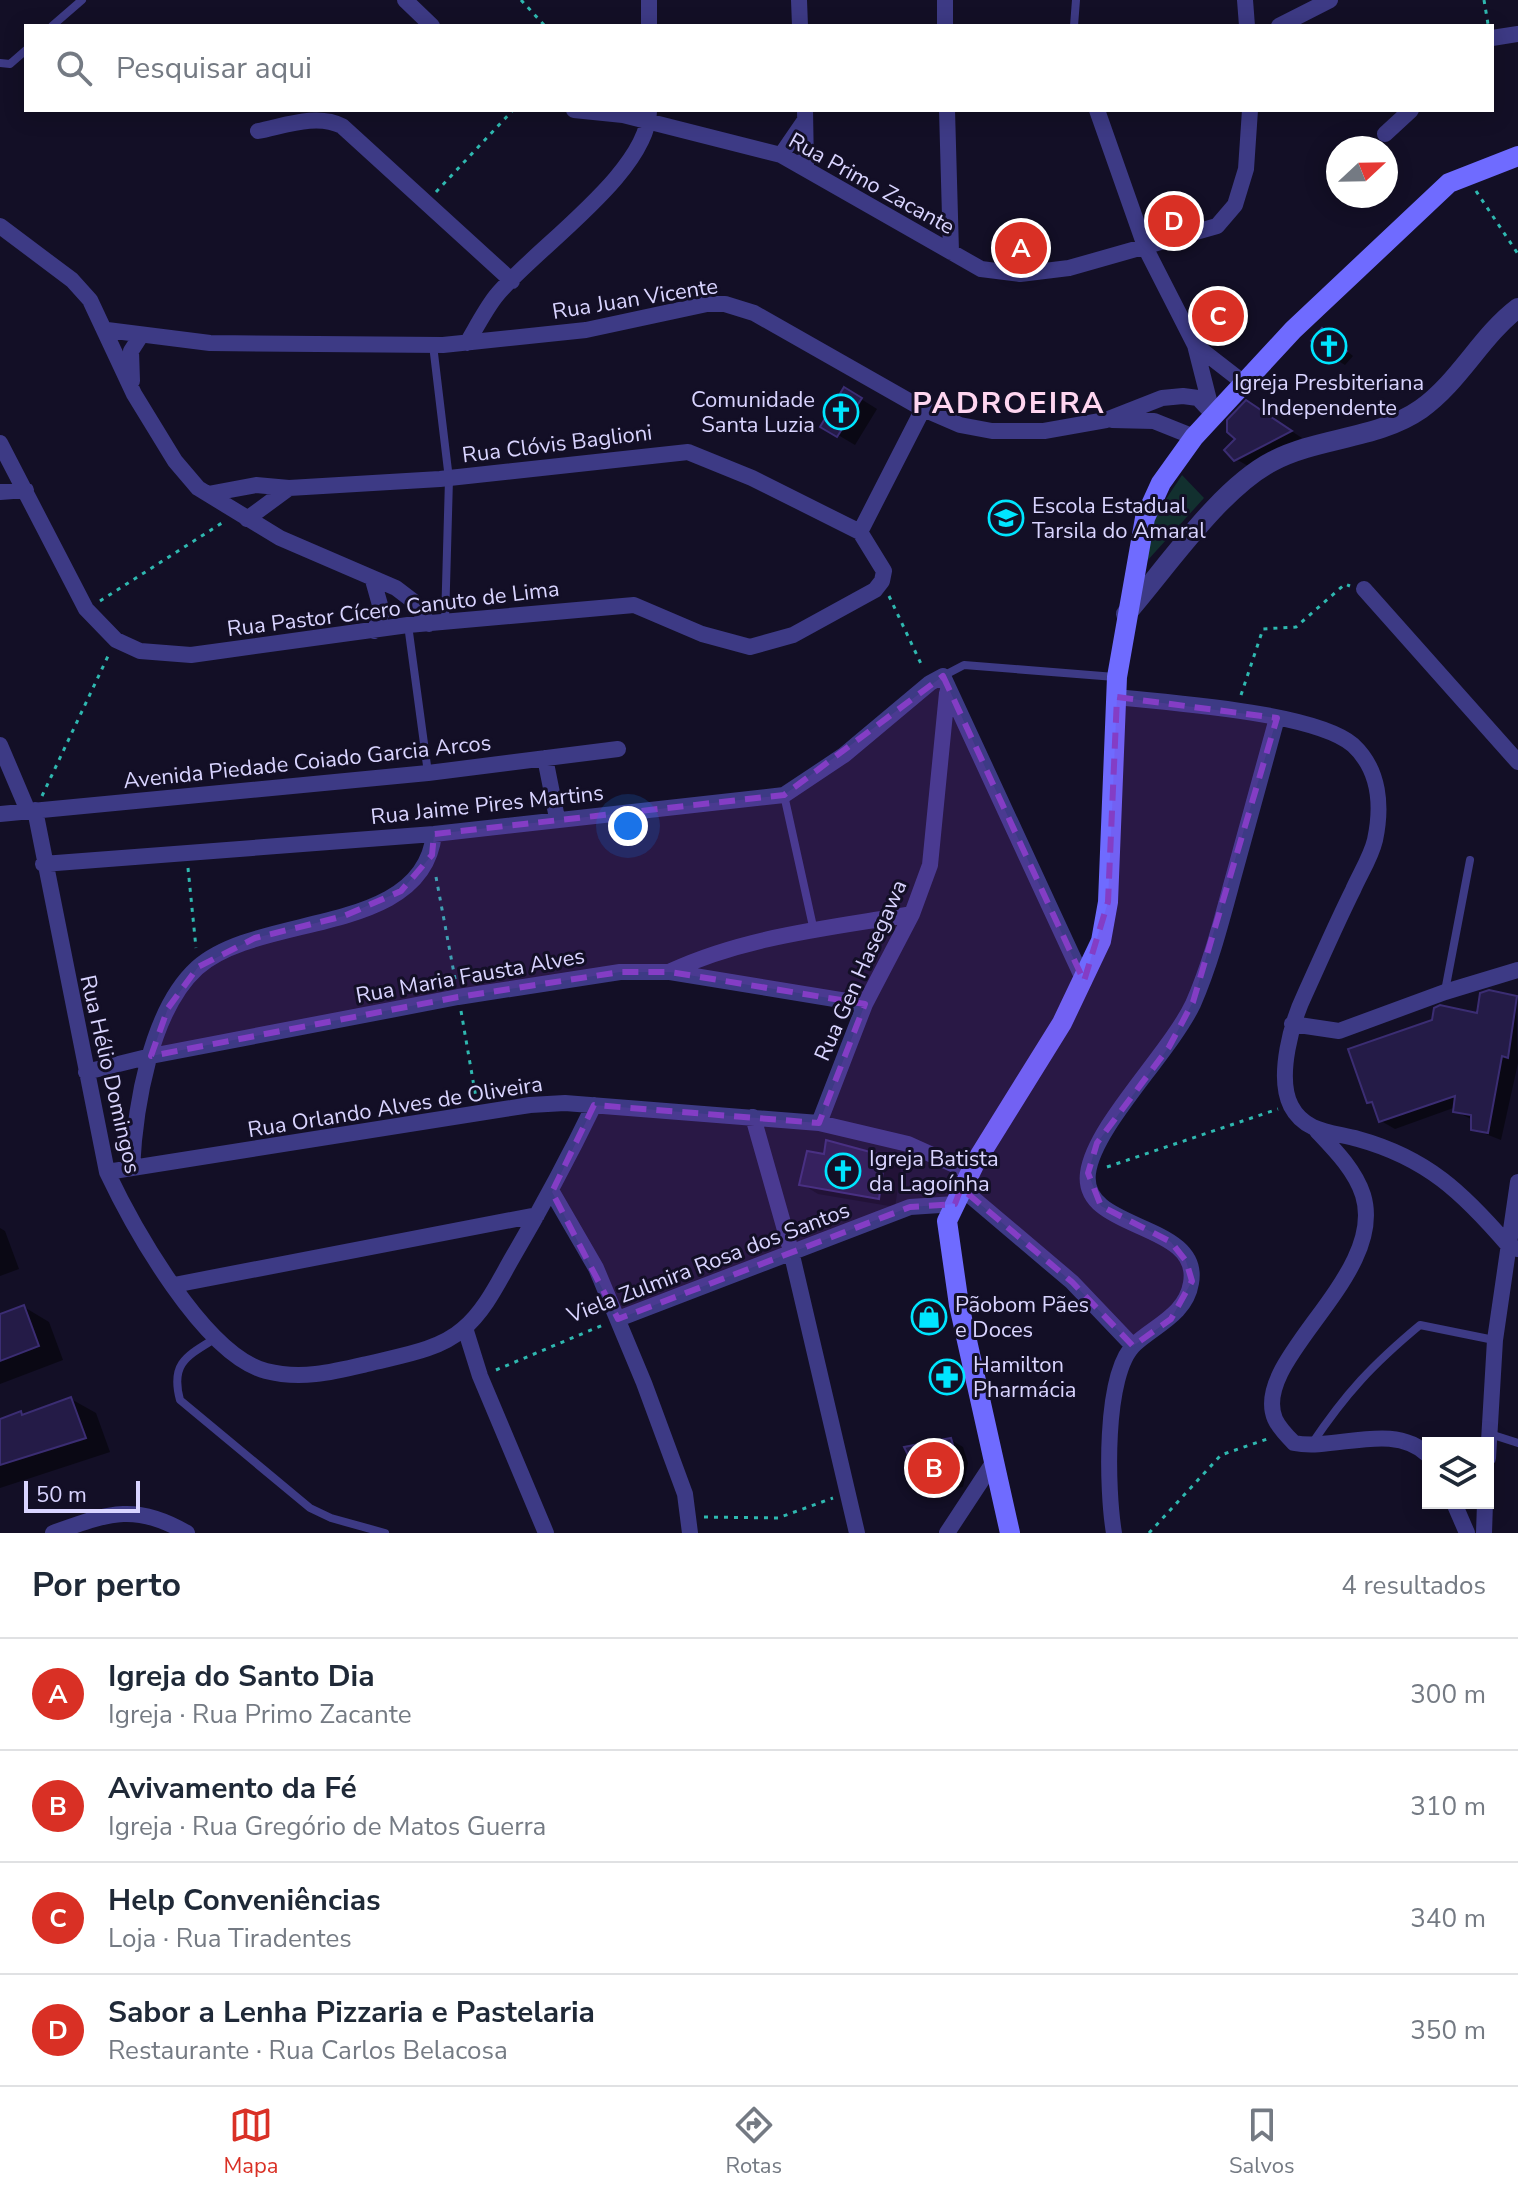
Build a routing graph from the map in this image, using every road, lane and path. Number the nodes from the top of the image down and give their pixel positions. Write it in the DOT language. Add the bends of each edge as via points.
graph roads {
  1 [pos="82,0"];
  2 [pos="405,0"];
  3 [pos="521,0"];
  4 [pos="649,0"];
  5 [pos="799,0"];
  6 [pos="945,0"];
  7 [pos="1076,0"];
  8 [pos="1245,0"];
  9 [pos="1330,0"];
  10 [pos="1484,0"];
  11 [pos="54,24"];
  12 [pos="430,24"];
  13 [pos="544,24"];
  14 [pos="649,24"];
  15 [pos="800,24"];
  16 [pos="945,24"];
  17 [pos="1074,24"];
  18 [pos="1247,24"];
  19 [pos="1283,24"];
  20 [pos="1488,24"];
  21 [pos="1518,34"];
  22 [pos="1494,38"];
  23 [pos="24,52"];
  24 [pos="0,63"];
  25 [pos="511,112"];
  26 [pos="594,112"];
  27 [pos="947,112"];
  28 [pos="1098,112"];
  29 [pos="1250,112"];
  30 [pos="1409,112"];
  31 [pos="806,114"];
  32 [pos="649,116"];
  33 [pos="258,131"];
  34 [pos="1385,134"];
  35 [pos="781,155"];
  36 [pos="1518,156"];
  37 [pos="806,167"];
  38 [pos="1465,174"];
  39 [pos="425,204"];
  40 [pos="0,226"];
  41 [pos="1146,249"];
  42 [pos="951,252"];
  43 [pos="1518,254"];
  44 [pos="512,281"];
  45 [pos="1518,308"];
  46 [pos="107,330"];
  47 [pos="140,337"];
  48 [pos="467,343"];
  49 [pos="433,345"];
  50 [pos="1195,345"];
  51 [pos="1244,383"];
  52 [pos="134,394"];
  53 [pos="923,409"];
  54 [pos="1212,413"];
  55 [pos="1106,420"];
  56 [pos="1194,437"];
  57 [pos="0,443"];
  58 [pos="449,479"];
  59 [pos="289,488"];
  60 [pos="26,490"];
  61 [pos="0,492"];
  62 [pos="208,494"];
  63 [pos="242,517"];
  64 [pos="860,532"];
  65 [pos="373,580"];
  66 [pos="882,581"];
  67 [pos="1364,589"];
  68 [pos="86,609"];
  69 [pos="1126,614"];
  70 [pos="437,623"];
  71 [pos="408,625"];
  72 [pos="374,631"];
  73 [pos="116,640"];
  74 [pos="940,682"];
  75 [pos="1117,687"];
  76 [pos="1236,709"];
  77 [pos="1277,718"];
  78 [pos="0,745"];
  79 [pos="618,749"];
  80 [pos="545,758"];
  81 [pos="1518,762"];
  82 [pos="428,773"];
  83 [pos="784,795"];
  84 [pos="32,810"];
  85 [pos="0,814"];
  86 [pos="557,818"];
  87 [pos="434,834"];
  88 [pos="187,853"];
  89 [pos="1470,860"];
  90 [pos="43,864"];
  91 [pos="912,914"];
  92 [pos="814,931"];
  93 [pos="198,967"];
  94 [pos="1518,970"];
  95 [pos="670,972"];
  96 [pos="1084,981"];
  97 [pos="1445,992"];
  98 [pos="865,1004"];
  99 [pos="1292,1024"];
  100 [pos="151,1056"];
  101 [pos="86,1072"];
  102 [pos="1290,1104"];
  103 [pos="594,1105"];
  104 [pos="753,1117"];
  105 [pos="819,1123"];
  106 [pos="1316,1130"];
  107 [pos="132,1168"];
  108 [pos="107,1172"];
  109 [pos="1088,1173"];
  110 [pos="1518,1182"];
  111 [pos="962,1188"];
  112 [pos="552,1192"];
  113 [pos="537,1215"];
  114 [pos="1513,1247"];
  115 [pos="791,1251"];
  116 [pos="174,1285"];
  117 [pos="618,1319"];
  118 [pos="465,1328"];
  119 [pos="217,1338"];
  120 [pos="1495,1340"];
  121 [pos="1133,1346"];
  122 [pos="480,1376"];
  123 [pos="1285,1433"];
  124 [pos="1489,1434"];
  125 [pos="1489,1437"];
  126 [pos="1518,1443"];
  127 [pos="1310,1446"];
  128 [pos="1422,1452"];
  129 [pos="993,1463"];
  130 [pos="848,1492"];
  131 [pos="1457,1509"];
  132 [pos="1485,1509"];
  133 [pos="94,1519"];
  134 [pos="690,1525"];
  135 [pos="53,1533"];
  136 [pos="105,1533"];
  137 [pos="187,1533"];
  138 [pos="385,1533"];
  139 [pos="546,1533"];
  140 [pos="857,1533"];
  141 [pos="947,1533"];
  142 [pos="1010,1533"];
  143 [pos="1114,1533"];
  144 [pos="1149,1533"];
  145 [pos="1467,1533"];
  146 [pos="1484,1533"];
  1 -- 11 [label="lane"];
  2 -- 12 [label="street"];
  3 -- 13 [label="path"];
  4 -- 14 [label="street"];
  5 -- 15 [label="street"];
  6 -- 16 [label="street"];
  7 -- 17 [label="lane"];
  8 -- 18 [label="street"];
  9 -- 19 [label="street"];
  10 -- 20 [label="path"];
  21 -- 22 [label="street"];
  23 -- 24 [label="lane" via="10,64"];
  25 -- 39 [label="path"];
  26 -- 32 [label="street, Rua Primo Zacante"];
  27 -- 42 [label="street"];
  28 -- 41 [label="street"];
  29 -- 41 [label="street, Rua Primo Zacante" via="1246,169 1235,205 1217,226"];
  30 -- 34 [label="street"];
  31 -- 35 [label="street"];
  31 -- 37 [label="street"];
  32 -- 35 [label="street, Rua Primo Zacante"];
  32 -- 44 [label="street" via="630,159"];
  33 -- 39 [label="street" via="332,120"];
  35 -- 37 [label="street, Rua Primo Zacante"];
  36 -- 38 [label="main road"];
  37 -- 42 [label="street, Rua Primo Zacante"];
  38 -- 43 [label="path"];
  38 -- 51 [label="main road" via="1427,202"];
  39 -- 44 [label="street"];
  40 -- 46 [label="street" via="72,280"];
  41 -- 42 [label="street, Rua Primo Zacante" via="1020,274 981,269"];
  41 -- 50 [label="street"];
  44 -- 48 [label="street" via="496,296"];
  45 -- 69 [label="street" via="1461,373 1418,411 1254,472"];
  46 -- 47 [label="street, Rua Juan Vicente"];
  46 -- 52 [label="street"];
  47 -- 49 [label="street, Rua Juan Vicente" via="210,343"];
  47 -- 52 [label="street" via="131,351"];
  48 -- 49 [label="street, Rua Juan Vicente"];
  48 -- 53 [label="street, Rua Juan Vicente" via="586,330 725,304 754,313"];
  49 -- 58 [label="lane"];
  50 -- 51 [label="street"];
  50 -- 54 [label="street"];
  51 -- 54 [label="main road"];
  52 -- 62 [label="street" via="175,461"];
  53 -- 55 [label="street, Rua Juan Vicente" via="960,425 992,431 1044,431"];
  53 -- 64 [label="street"];
  54 -- 55 [label="street, Rua Juan Vicente" via="1198,398 1183,396 1162,398"];
  54 -- 56 [label="main road"];
  55 -- 56 [label="street, Rua Juan Vicente" via="1154,421"];
  56 -- 69 [label="main road" via="1161,483 1145,518"];
  57 -- 60 [label="street, Rua Pastor Cícero Canuto de Lima"];
  58 -- 59 [label="street, Rua Clóvis Baglioni"];
  58 -- 64 [label="street, Rua Clóvis Baglioni" via="688,452 715,460"];
  58 -- 70 [label="lane"];
  59 -- 62 [label="street, Rua Clóvis Baglioni" via="256,485"];
  59 -- 63 [label="street"];
  60 -- 61 [label="street"];
  60 -- 68 [label="street, Rua Pastor Cícero Canuto de Lima"];
  62 -- 63 [label="street"];
  63 -- 65 [label="street"];
  63 -- 68 [label="path"];
  64 -- 66 [label="street" via="884,571"];
  65 -- 70 [label="street" via="404,595"];
  65 -- 72 [label="street" via="382,612"];
  66 -- 70 [label="street, Rua Pastor Cícero Canuto de Lima" via="875,590 793,635 750,647 702,634 634,605"];
  66 -- 74 [label="path"];
  67 -- 76 [label="path" via="1345,584 1296,627 1263,629"];
  67 -- 81 [label="street"];
  68 -- 73 [label="street, Rua Pastor Cícero Canuto de Lima"];
  69 -- 75 [label="main road"];
  70 -- 71 [label="street, Rua Pastor Cícero Canuto de Lima"];
  71 -- 72 [label="street, Rua Pastor Cícero Canuto de Lima"];
  71 -- 82 [label="lane"];
  72 -- 73 [label="street, Rua Pastor Cícero Canuto de Lima" via="191,655 140,651"];
  73 -- 84 [label="path"];
  74 -- 75 [label="lane" via="964,665"];
  74 -- 83 [label="street, Rua Jaime Pires Martins"];
  74 -- 91 [label="street, Rua Gen Hasegawa" via="934,837"];
  74 -- 96 [label="street"];
  75 -- 76 [label="street"];
  75 -- 96 [label="main road" via="1108,902 1101,941"];
  76 -- 77 [label="street"];
  77 -- 99 [label="street" via="1350,742 1374,777 1380,803 1374,843"];
  77 -- 109 [label="street" via="1193,1002 1169,1047 1097,1143"];
  78 -- 84 [label="street, Rua Hélio Domingos"];
  79 -- 80 [label="street, Avenida Piedade Coiado Garcia Arcos"];
  80 -- 82 [label="street, Avenida Piedade Coiado Garcia Arcos"];
  80 -- 86 [label="street"];
  82 -- 84 [label="street, Avenida Piedade Coiado Garcia Arcos"];
  83 -- 86 [label="street, Rua Jaime Pires Martins"];
  83 -- 92 [label="lane"];
  84 -- 85 [label="street, Avenida Piedade Coiado Garcia Arcos"];
  84 -- 90 [label="street, Rua Hélio Domingos"];
  86 -- 87 [label="street, Rua Jaime Pires Martins"];
  87 -- 88 [label="street, Rua Jaime Pires Martins"];
  87 -- 93 [label="street" via="432,855 401,891 344,916 255,938"];
  88 -- 90 [label="street, Rua Jaime Pires Martins"];
  88 -- 93 [label="path"];
  89 -- 97 [label="lane"];
  90 -- 101 [label="street, Rua Hélio Domingos"];
  91 -- 92 [label="street"];
  91 -- 98 [label="street, Rua Gen Hasegawa"];
  92 -- 95 [label="street" via="730,947"];
  93 -- 100 [label="street" via="168,1008"];
  94 -- 97 [label="street"];
  95 -- 98 [label="street, Rua Maria Fausta Alves"];
  95 -- 100 [label="street, Rua Maria Fausta Alves" via="620,972 489,992"];
  96 -- 111 [label="main road"];
  97 -- 99 [label="street" via="1339,1031"];
  98 -- 105 [label="street, Rua Gen Hasegawa"];
  99 -- 102 [label="street" via="1287,1060"];
  100 -- 101 [label="street, Rua Maria Fausta Alves"];
  100 -- 107 [label="street" via="136,1117"];
  101 -- 108 [label="street, Rua Hélio Domingos"];
  102 -- 106 [label="street"];
  102 -- 109 [label="path"];
  103 -- 104 [label="street, Rua Orlando Alves de Oliveira"];
  103 -- 107 [label="street, Rua Orlando Alves de Oliveira" via="530,1105"];
  103 -- 112 [label="street"];
  104 -- 105 [label="street, Rua Orlando Alves de Oliveira"];
  104 -- 115 [label="street"];
  105 -- 111 [label="street, Rua Orlando Alves de Oliveira" via="908,1144"];
  106 -- 114 [label="street" via="1413,1159 1462,1192"];
  106 -- 123 [label="street" via="1363,1194 1366,1231 1353,1265 1276,1385 1272,1405"];
  107 -- 108 [label="street, Rua Orlando Alves de Oliveira"];
  108 -- 116 [label="street, Rua Hélio Domingos" via="131,1221"];
  109 -- 121 [label="street" via="1089,1189 1101,1206 1171,1242 1186,1261 1192,1281 1171,1319"];
  110 -- 114 [label="street"];
  111 -- 115 [label="street, Viela Zulmira Rosa dos Santos"];
  111 -- 121 [label="street, Rua Orlando Alves de Oliveira" via="1060,1271"];
  111 -- 129 [label="main road" via="947,1221"];
  112 -- 113 [label="street"];
  112 -- 117 [label="street"];
  113 -- 116 [label="street"];
  113 -- 118 [label="street"];
  114 -- 120 [label="street"];
  115 -- 117 [label="street, Viela Zulmira Rosa dos Santos"];
  115 -- 130 [label="street"];
  116 -- 119 [label="street, Rua Hélio Domingos"];
  117 -- 122 [label="path, Viela Zulmira Rosa dos Santos"];
  117 -- 134 [label="street"];
  118 -- 119 [label="street, Rua Hélio Domingos" via="420,1350 320,1375 262,1371"];
  118 -- 122 [label="street"];
  119 -- 138 [label="lane" via="184,1358 175,1381 180,1400 310,1508"];
  120 -- 124 [label="street"];
  120 -- 127 [label="lane" via="1420,1325 1375,1362"];
  121 -- 143 [label="street" via="1121,1369 1113,1408 1108,1488"];
  122 -- 139 [label="street"];
  123 -- 127 [label="street" via="1294,1443"];
  123 -- 144 [label="path" via="1221,1455"];
  124 -- 125 [label="street"];
  124 -- 126 [label="lane"];
  127 -- 128 [label="street" via="1401,1440"];
  129 -- 141 [label="street"];
  129 -- 142 [label="main road"];
  130 -- 134 [label="path" via="778,1518"];
  130 -- 140 [label="street"];
  131 -- 145 [label="street"];
  132 -- 146 [label="street"];
  133 -- 135 [label="street"];
  133 -- 136 [label="street"];
  133 -- 137 [label="street" via="148,1514"];
}
